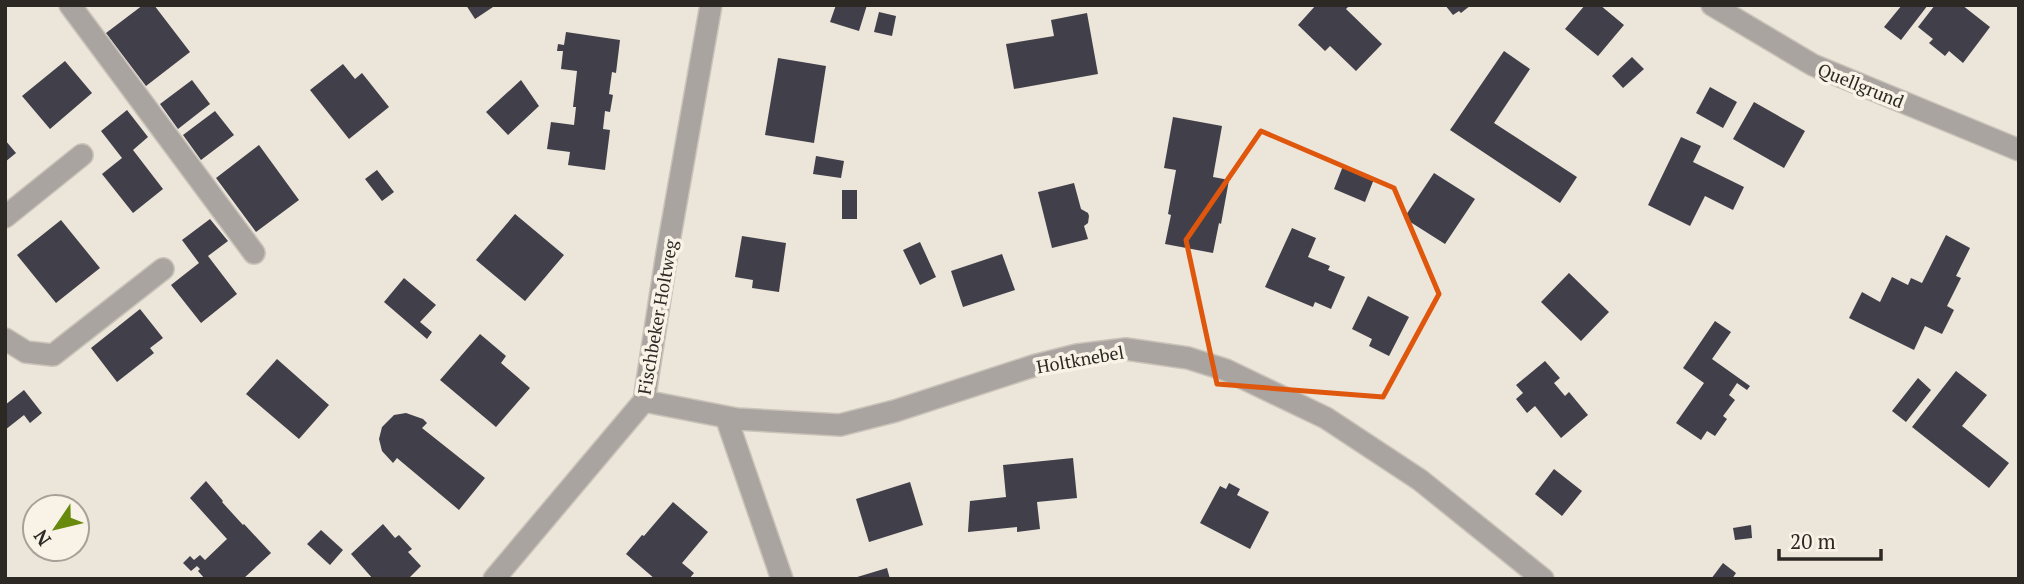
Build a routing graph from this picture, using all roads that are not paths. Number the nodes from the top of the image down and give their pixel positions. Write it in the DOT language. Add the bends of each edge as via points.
graph roads {
  1 [pos="71,5"];
  2 [pos="711,5"];
  3 [pos="1712,5"];
  4 [pos="2019,149"];
  5 [pos="82,155"];
  6 [pos="5,217"];
  7 [pos="254,253"];
  8 [pos="163,269"];
  9 [pos="5,338"];
  10 [pos="644,401"];
  11 [pos="726,417"];
  12 [pos="494,579"];
  13 [pos="782,579"];
  14 [pos="1543,579"];
  1 -- 7 [label="street"];
  2 -- 10 [label="street, Fischbeker Holtweg"];
  3 -- 4 [label="street, Quellgrund" via="1813,65"];
  5 -- 6 [label="street"];
  8 -- 9 [label="street" via="53,355 26,352"];
  10 -- 11 [label="street, Holtknebel"];
  10 -- 12 [label="street, Fischbeker Holtweg"];
  11 -- 13 [label="street"];
  11 -- 14 [label="street, Holtknebel" via="840,425 1077,355 1126,349 1188,358 1226,370 1326,418 1420,480"];
}
